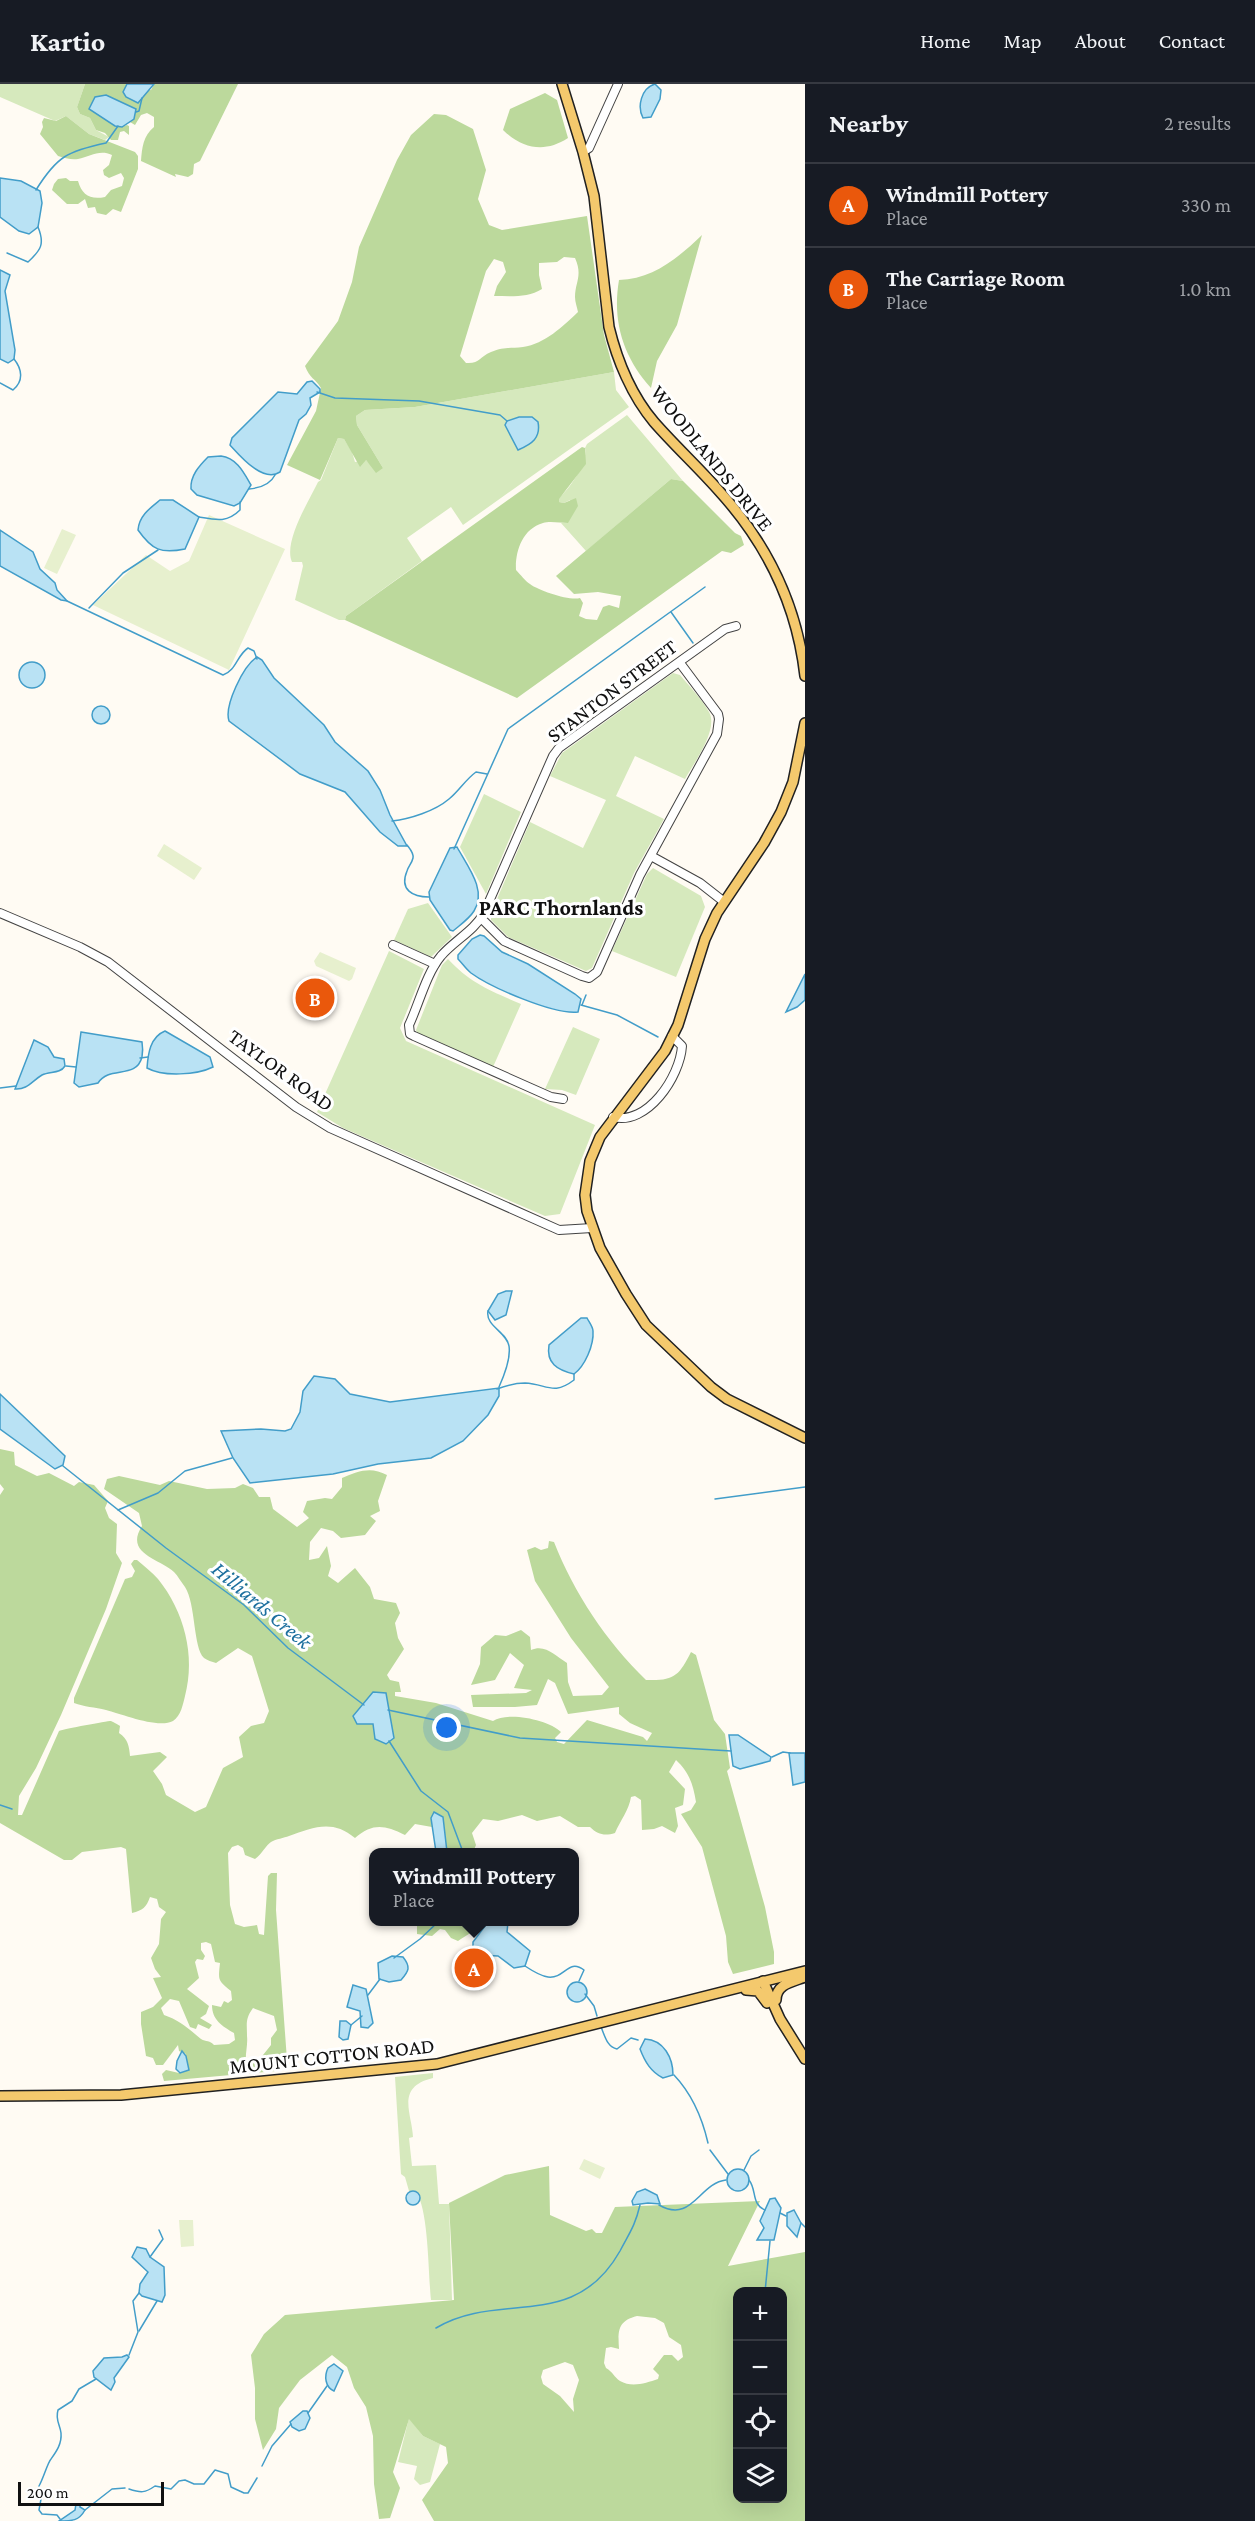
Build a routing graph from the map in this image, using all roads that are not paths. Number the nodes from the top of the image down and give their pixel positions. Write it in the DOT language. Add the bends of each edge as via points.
graph roads {
  1 [pos="562,84"];
  2 [pos="618,84"];
  3 [pos="584,152"];
  4 [pos="736,626"];
  5 [pos="680,663"];
  6 [pos="805,676"];
  7 [pos="805,723"];
  8 [pos="651,856"];
  9 [pos="723,901"];
  10 [pos="0,912"];
  11 [pos="481,918"];
  12 [pos="393,945"];
  13 [pos="435,964"];
  14 [pos="672,1036"];
  15 [pos="563,1099"];
  16 [pos="613,1117"];
  17 [pos="592,1228"];
  18 [pos="805,1438"];
  19 [pos="805,1971"];
  20 [pos="805,1976"];
  21 [pos="766,1983"];
  22 [pos="746,1990"];
  23 [pos="776,2000"];
  24 [pos="661,2007"];
  25 [pos="782,2021"];
  26 [pos="805,2060"];
  27 [pos="0,2096"];
  1 -- 3 [label="main road, WOODLANDS DRIVE"];
  2 -- 3 [label="street"];
  3 -- 6 [label="main road, WOODLANDS DRIVE" via="594,196 614,348 653,421 721,493 765,552 793,615"];
  4 -- 5 [label="street, STANTON STREET" via="725,629"];
  5 -- 8 [label="street" via="718,714 719,725"];
  5 -- 11 [label="street, STANTON STREET" via="559,748"];
  7 -- 9 [label="main road" via="795,772 781,812"];
  8 -- 9 [label="street" via="700,883"];
  8 -- 11 [label="street" via="597,972 589,978 504,941"];
  9 -- 14 [label="main road" via="705,939"];
  10 -- 17 [label="street, TAYLOR ROAD" via="108,962 296,1107 330,1128 559,1230"];
  11 -- 13 [label="street, STANTON STREET"];
  12 -- 13 [label="street"];
  13 -- 15 [label="street, STANTON STREET" via="409,1025 410,1034"];
  14 -- 16 [label="main road" via="653,1069"];
  14 -- 16 [label="street" via="682,1046 682,1054 669,1085 632,1116"];
  16 -- 17 [label="main road" via="596,1145 587,1174 585,1195"];
  17 -- 18 [label="main road" via="626,1294 657,1336 727,1399"];
  19 -- 21 [label="main road, MOUNT COTTON ROAD"];
  20 -- 21 [label="main road, MOUNT COTTON ROAD"];
  20 -- 23 [label="main road" via="783,1985"];
  21 -- 22 [label="main road, MOUNT COTTON ROAD"];
  21 -- 23 [label="main road"];
  21 -- 24 [label="main road, MOUNT COTTON ROAD"];
  21 -- 25 [label="main road"];
  22 -- 24 [label="main road, MOUNT COTTON ROAD"];
  22 -- 25 [label="main road" via="759,1992"];
  23 -- 25 [label="main road"];
  24 -- 27 [label="main road, MOUNT COTTON ROAD" via="455,2061 412,2068 122,2095"];
  25 -- 26 [label="main road"];
}
